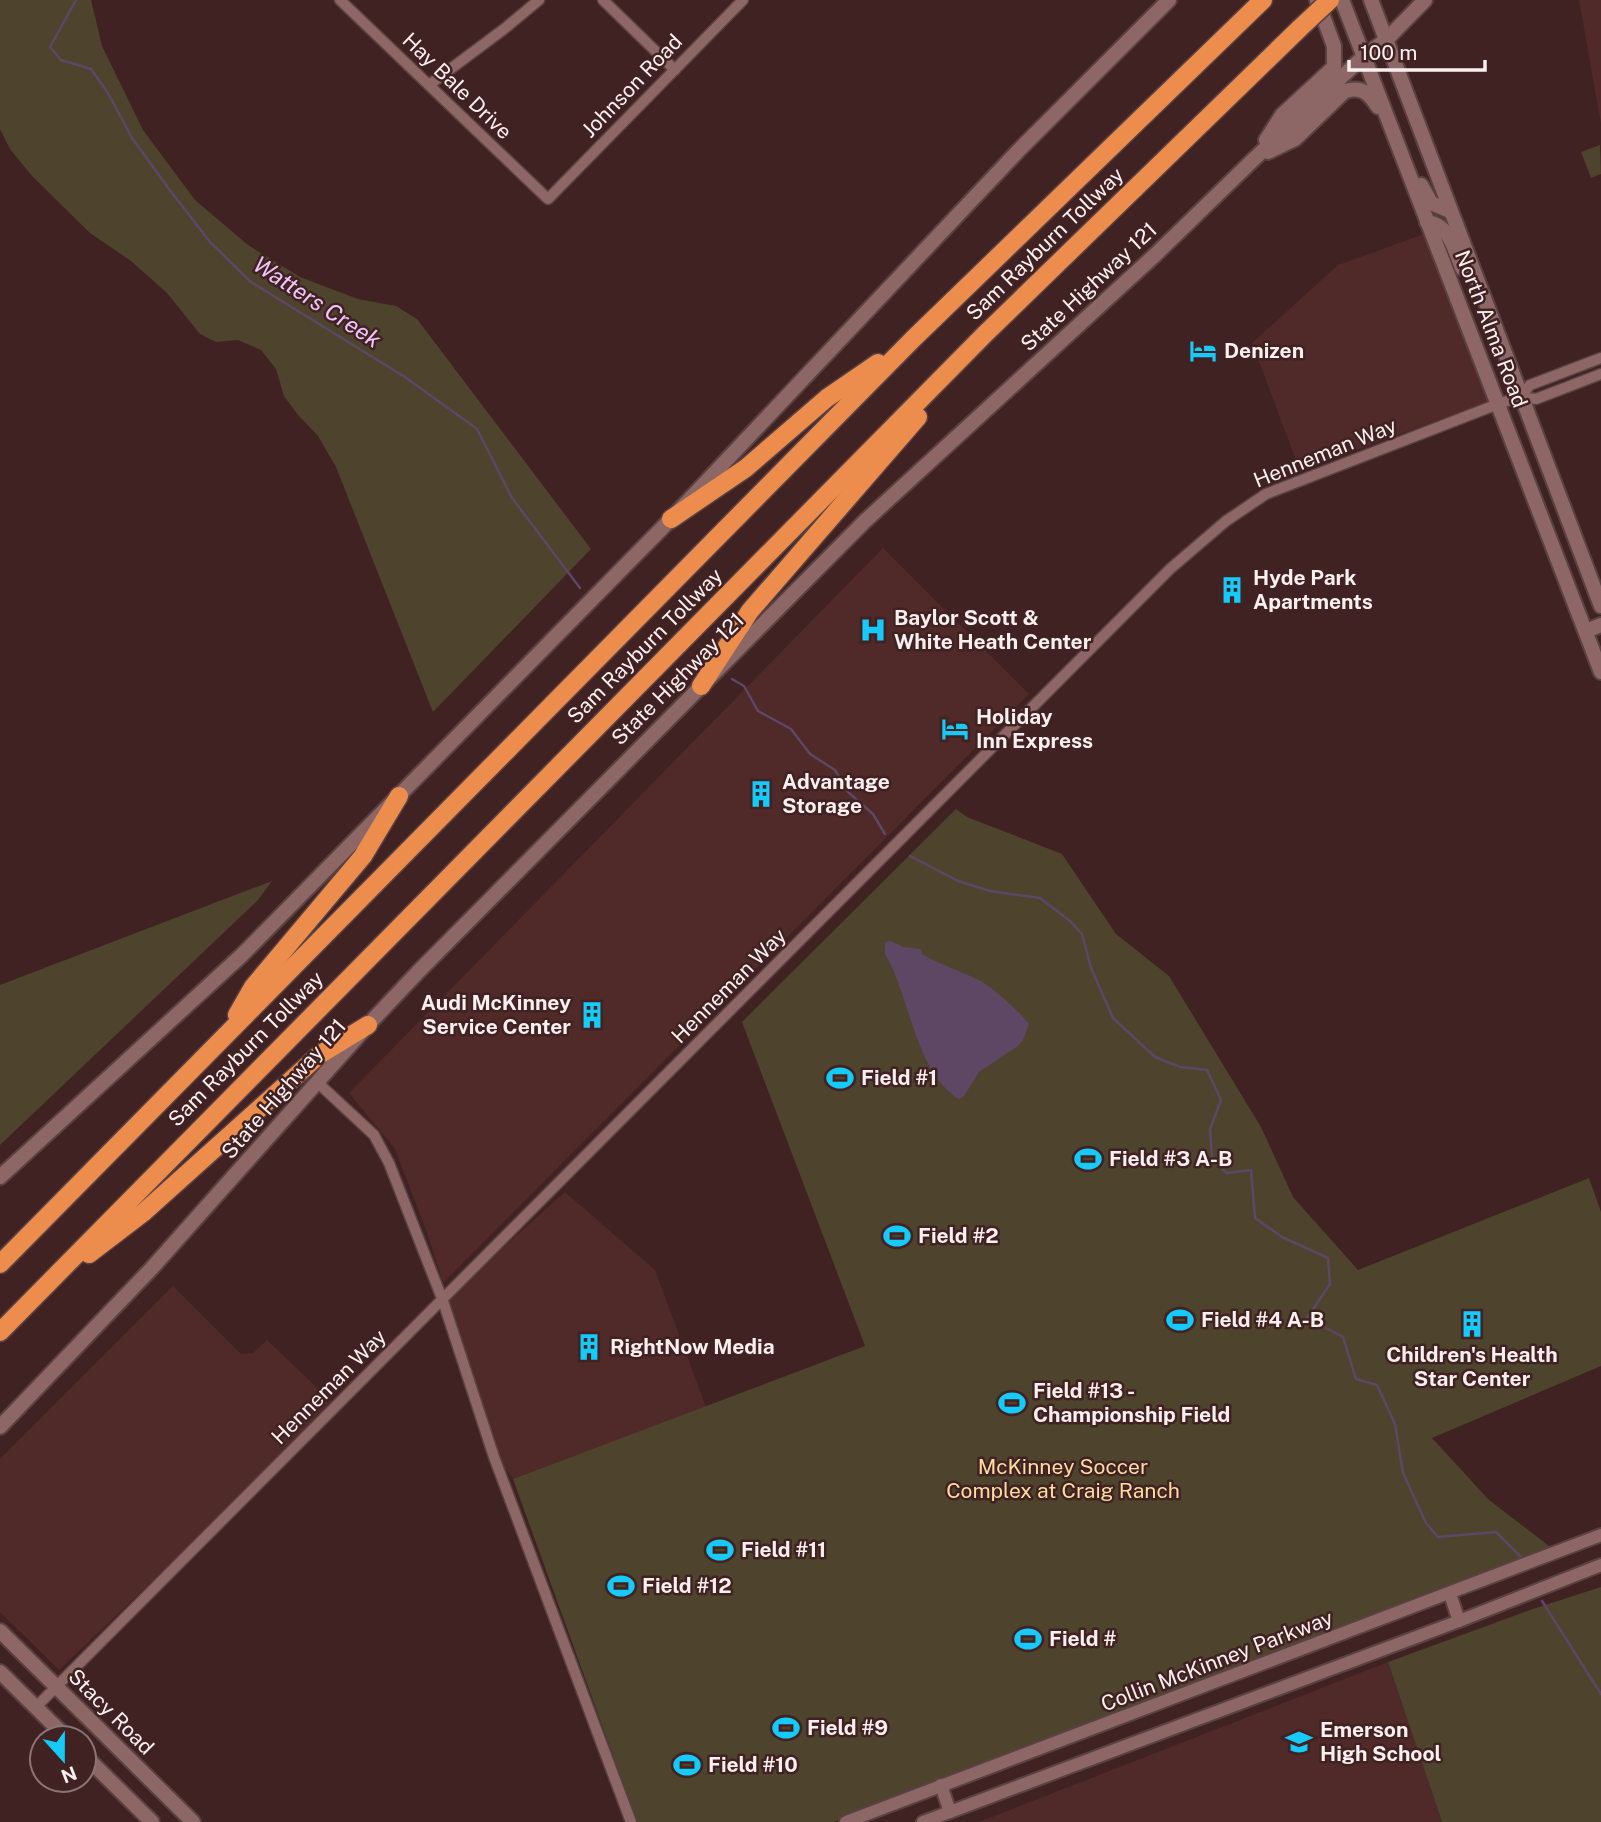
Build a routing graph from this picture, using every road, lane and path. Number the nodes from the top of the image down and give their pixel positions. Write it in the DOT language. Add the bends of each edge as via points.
graph roads {
  1 [pos="340,0"];
  2 [pos="539,0"];
  3 [pos="603,0"];
  4 [pos="743,0"];
  5 [pos="1169,0"];
  6 [pos="1263,0"];
  7 [pos="1317,0"];
  8 [pos="1330,0"];
  9 [pos="1342,0"];
  10 [pos="1371,0"];
  11 [pos="1425,0"];
  12 [pos="1386,40"];
  13 [pos="1363,57"];
  14 [pos="675,70"];
  15 [pos="429,85"];
  16 [pos="1388,120"];
  17 [pos="1254,159"];
  18 [pos="1406,167"];
  19 [pos="548,199"];
  20 [pos="1450,211"];
  21 [pos="1427,222"];
  22 [pos="1482,295"];
  23 [pos="985,334"];
  24 [pos="913,339"];
  25 [pos="1601,358"];
  26 [pos="1601,374"];
  27 [pos="1520,397"];
  28 [pos="1498,404"];
  29 [pos="671,519"];
  30 [pos="1601,606"];
  31 [pos="1601,625"];
  32 [pos="1586,631"];
  33 [pos="1601,672"];
  34 [pos="701,686"];
  35 [pos="399,796"];
  36 [pos="368,1025"];
  37 [pos="223,1039"];
  38 [pos="317,1082"];
  39 [pos="0,1177"];
  40 [pos="0,1264"];
  41 [pos="37,1294"];
  42 [pos="443,1301"];
  43 [pos="0,1332"];
  44 [pos="0,1427"];
  45 [pos="1601,1535"];
  46 [pos="1601,1565"];
  47 [pos="1450,1594"];
  48 [pos="1459,1621"];
  49 [pos="0,1631"];
  50 [pos="0,1672"];
  51 [pos="56,1686"];
  52 [pos="36,1707"];
  53 [pos="53,1724"];
  54 [pos="98,1769"];
  55 [pos="941,1785"];
  56 [pos="950,1812"];
  57 [pos="152,1822"];
  58 [pos="193,1822"];
  59 [pos="631,1822"];
  60 [pos="846,1822"];
  61 [pos="923,1822"];
  1 -- 15 [label="street, Hay Bale Drive"];
  2 -- 15 [label="street"];
  3 -- 14 [label="street"];
  4 -- 14 [label="street, Johnson Road"];
  5 -- 29 [label="main road" via="1019,150"];
  6 -- 24 [label="highway, Sam Rayburn Tollway"];
  7 -- 17 [label="main road" via="1334,46 1334,67 1282,115"];
  8 -- 23 [label="highway, Sam Rayburn Tollway, bridge"];
  9 -- 13 [label="main road, North Alma Road"];
  10 -- 12 [label="main road, North Alma Road"];
  11 -- 12 [label="main road, State Highway 121"];
  12 -- 13 [label="main road, State Highway 121"];
  12 -- 20 [label="main road, North Alma Road"];
  13 -- 16 [label="main road, North Alma Road"];
  13 -- 17 [label="main road, State Highway 121"];
  14 -- 19 [label="street, Johnson Road"];
  15 -- 19 [label="street, Hay Bale Drive"];
  16 -- 17 [label="main road" via="1370,94 1355,89 1345,92 1295,139"];
  16 -- 18 [label="main road, North Alma Road"];
  17 -- 34 [label="main road, State Highway 121" via="1156,255 865,521"];
  18 -- 20 [label="main road" via="1416,174 1431,203"];
  18 -- 21 [label="main road, North Alma Road"];
  20 -- 22 [label="main road, North Alma Road"];
  21 -- 22 [label="main road" via="1441,225 1449,235 1463,272"];
  21 -- 28 [label="main road, North Alma Road"];
  22 -- 27 [label="main road, North Alma Road"];
  23 -- 34 [label="highway" via="750,611"];
  23 -- 41 [label="highway, Sam Rayburn Tollway"];
  24 -- 29 [label="highway" via="827,398 746,468"];
  24 -- 37 [label="highway, Sam Rayburn Tollway"];
  25 -- 27 [label="street, Henneman Way" via="1530,385"];
  26 -- 27 [label="street, Henneman Way" via="1536,399"];
  27 -- 28 [label="street, Henneman Way"];
  27 -- 30 [label="main road, North Alma Road"];
  28 -- 32 [label="main road, North Alma Road"];
  28 -- 42 [label="street, Henneman Way" via="1266,494 1226,521 1170,569"];
  29 -- 35 [label="main road"];
  31 -- 32 [label="main road"];
  32 -- 33 [label="main road, North Alma Road"];
  34 -- 36 [label="main road, State Highway 121"];
  35 -- 37 [label="highway" via="363,856 253,987"];
  35 -- 39 [label="main road" via="242,955"];
  36 -- 38 [label="main road, State Highway 121"];
  36 -- 41 [label="highway" via="319,1055 144,1212"];
  37 -- 40 [label="highway, Sam Rayburn Tollway"];
  38 -- 42 [label="street" via="374,1135"];
  38 -- 44 [label="main road, State Highway 121" via="152,1268"];
  41 -- 43 [label="highway, Sam Rayburn Tollway"];
  42 -- 51 [label="street, Henneman Way"];
  42 -- 59 [label="street" via="494,1457"];
  45 -- 47 [label="street, Collin McKinney Parkway"];
  46 -- 48 [label="street"];
  47 -- 48 [label="street"];
  47 -- 55 [label="street, Collin McKinney Parkway"];
  48 -- 56 [label="street"];
  49 -- 51 [label="main road, Stacy Road"];
  50 -- 52 [label="main road"];
  51 -- 52 [label="street, Henneman Way"];
  51 -- 58 [label="main road, Stacy Road"];
  52 -- 53 [label="main road"];
  54 -- 57 [label="main road"];
  55 -- 56 [label="street"];
  55 -- 60 [label="street, Collin McKinney Parkway"];
  56 -- 61 [label="street"];
}
